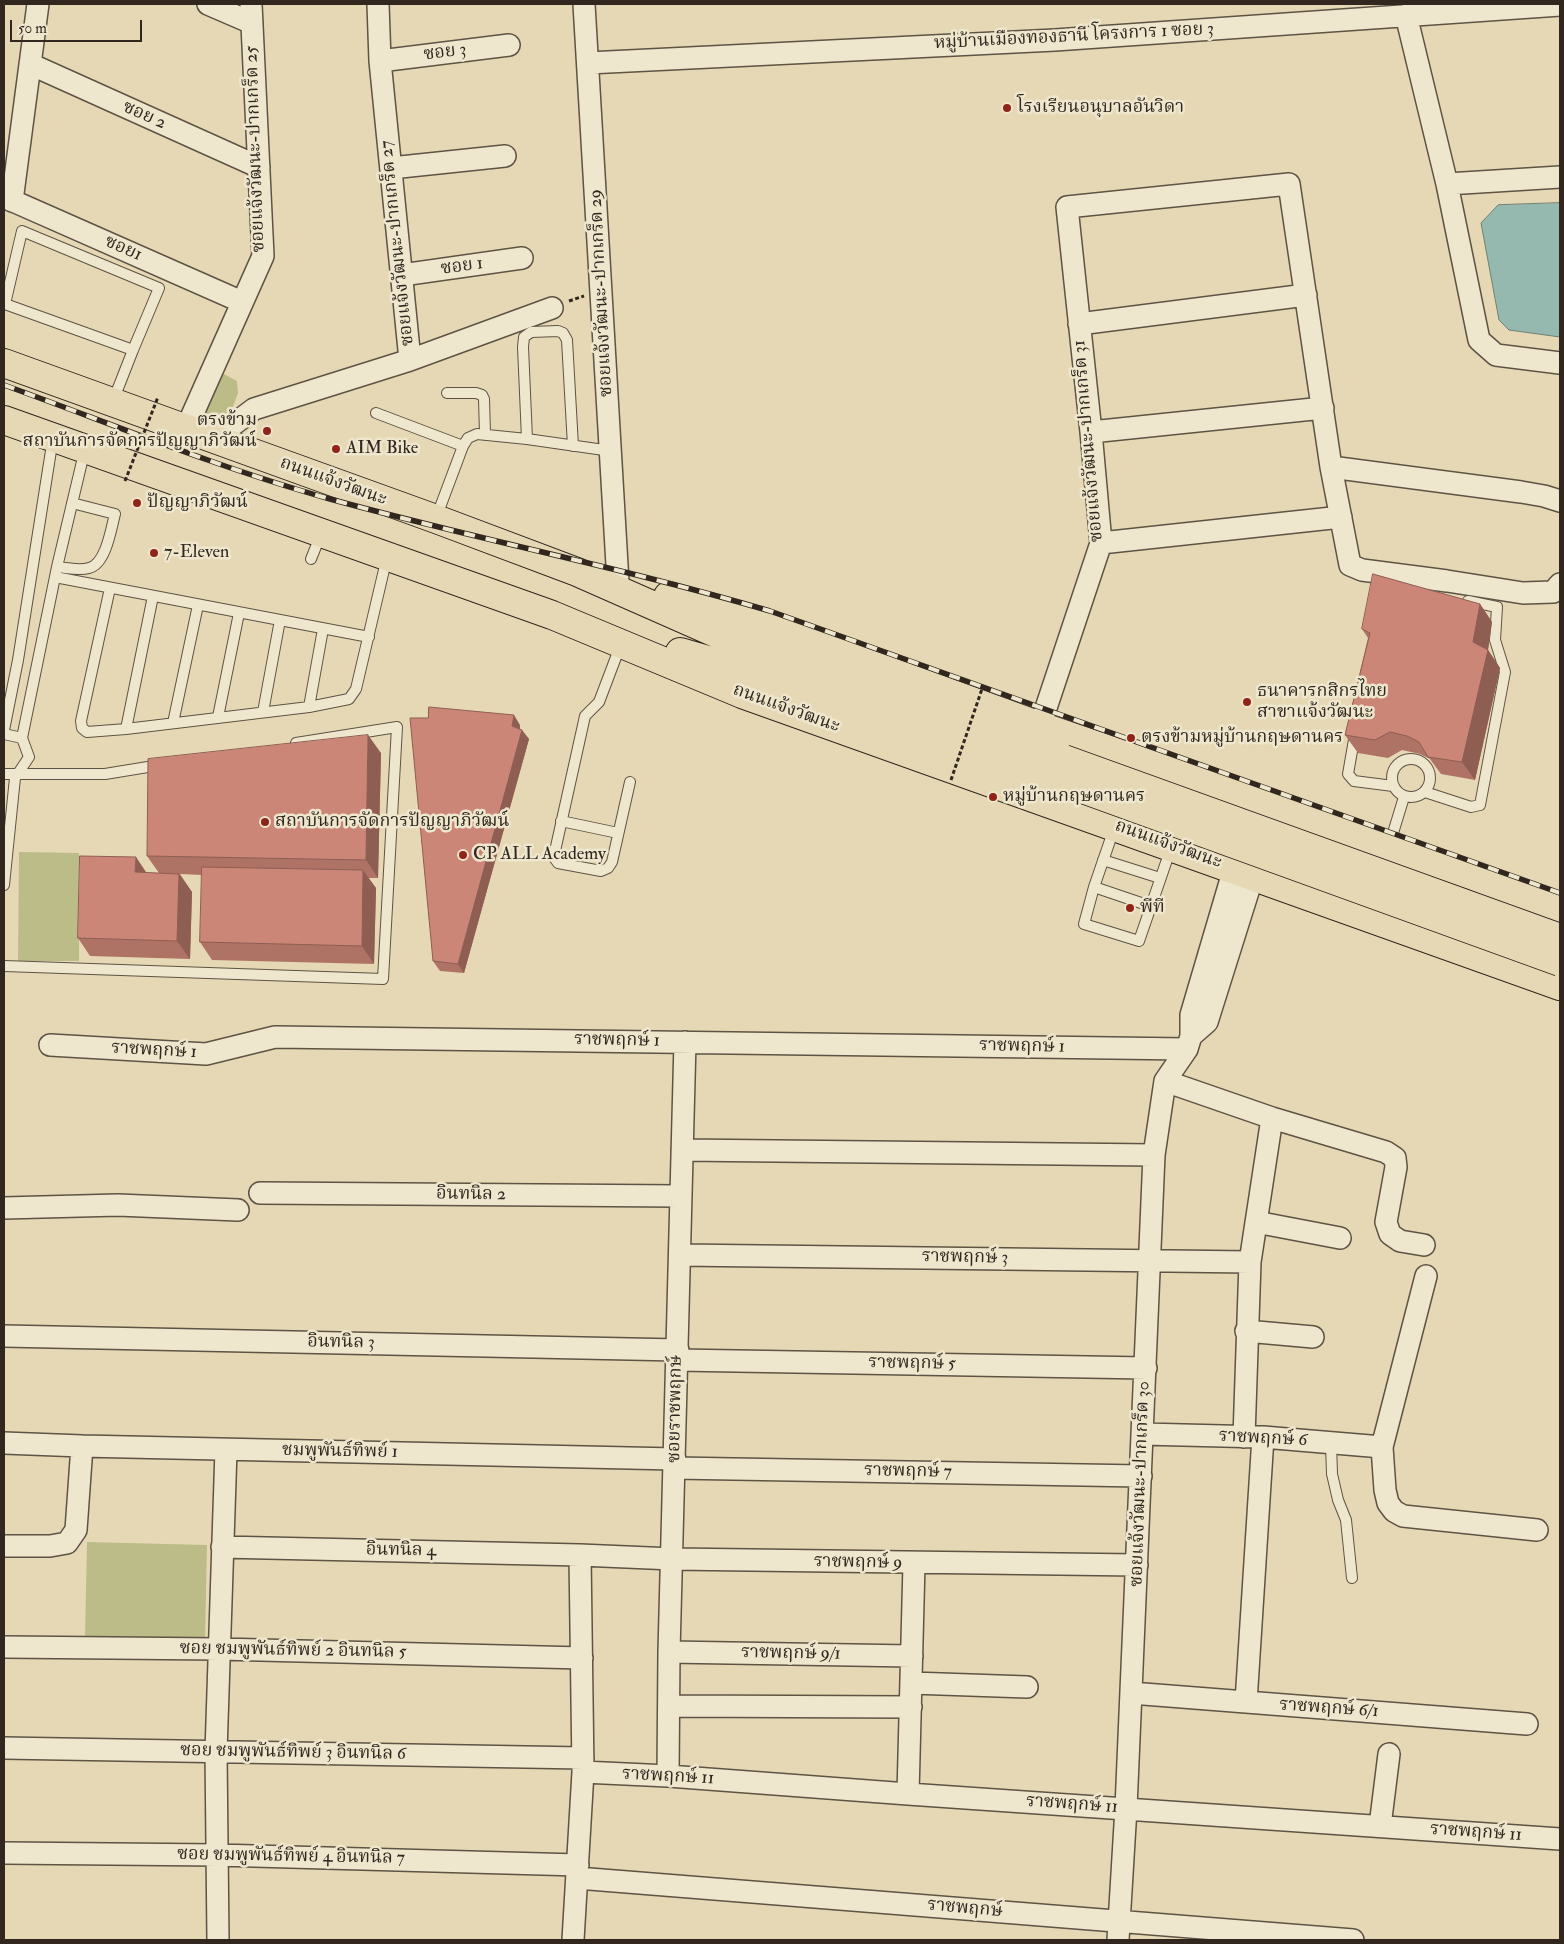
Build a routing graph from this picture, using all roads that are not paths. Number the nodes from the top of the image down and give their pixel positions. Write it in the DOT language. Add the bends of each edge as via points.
graph roads {
  1 [pos="38,4"];
  2 [pos="208,4"];
  3 [pos="378,4"];
  4 [pos="584,4"];
  5 [pos="1560,5"];
  6 [pos="252,13"];
  7 [pos="1406,15"];
  8 [pos="509,45"];
  9 [pos="380,60"];
  10 [pos="588,63"];
  11 [pos="30,64"];
  12 [pos="504,156"];
  13 [pos="258,167"];
  14 [pos="391,168"];
  15 [pos="1560,176"];
  16 [pos="1447,184"];
  17 [pos="8,199"];
  18 [pos="522,258"];
  19 [pos="402,276"];
  20 [pos="1306,295"];
  21 [pos="242,302"];
  22 [pos="552,308"];
  23 [pos="1079,324"];
  24 [pos="133,350"];
  25 [pos="410,360"];
  26 [pos="4,363"];
  27 [pos="1560,363"];
  28 [pos="447,394"];
  29 [pos="112,402"];
  30 [pos="1323,408"];
  31 [pos="376,412"];
  32 [pos="4,420"];
  33 [pos="186,429"];
  34 [pos="1091,432"];
  35 [pos="485,434"];
  36 [pos="53,438"];
  37 [pos="527,439"];
  38 [pos="214,440"];
  39 [pos="463,446"];
  40 [pos="574,446"];
  41 [pos="85,448"];
  42 [pos="611,452"];
  43 [pos="1331,467"];
  44 [pos="1560,501"];
  45 [pos="72,503"];
  46 [pos="1341,517"];
  47 [pos="436,519"];
  48 [pos="321,532"];
  49 [pos="1101,543"];
  50 [pos="388,556"];
  51 [pos="312,559"];
  52 [pos="56,572"];
  53 [pos="577,572"];
  54 [pos="618,582"];
  55 [pos="1560,584"];
  56 [pos="110,588"];
  57 [pos="153,596"];
  58 [pos="1460,600"];
  59 [pos="198,605"];
  60 [pos="239,612"];
  61 [pos="552,615"];
  62 [pos="280,620"];
  63 [pos="323,629"];
  64 [pos="369,637"];
  65 [pos="621,644"];
  66 [pos="4,673"];
  67 [pos="15,673"];
  68 [pos="310,706"];
  69 [pos="263,712"];
  70 [pos="218,717"];
  71 [pos="1358,720"];
  72 [pos="173,723"];
  73 [pos="1040,726"];
  74 [pos="126,729"];
  75 [pos="4,732"];
  76 [pos="22,738"];
  77 [pos="290,744"];
  78 [pos="173,763"];
  79 [pos="1060,769"];
  80 [pos="4,774"];
  81 [pos="16,774"];
  82 [pos="630,782"];
  83 [pos="1393,786"];
  84 [pos="1425,792"];
  85 [pos="1404,797"];
  86 [pos="562,821"];
  87 [pos="1115,826"];
  88 [pos="618,833"];
  89 [pos="1172,847"];
  90 [pos="1389,847"];
  91 [pos="1103,860"];
  92 [pos="1244,872"];
  93 [pos="1473,876"];
  94 [pos="1160,878"];
  95 [pos="4,885"];
  96 [pos="1094,888"];
  97 [pos="1150,906"];
  98 [pos="1560,911"];
  99 [pos="1560,938"];
  100 [pos="1448,946"];
  101 [pos="1560,962"];
  102 [pos="4,966"];
  103 [pos="1560,986"];
  104 [pos="685,1042"];
  105 [pos="1189,1042"];
  106 [pos="50,1045"];
  107 [pos="1165,1081"];
  108 [pos="1272,1118"];
  109 [pos="682,1150"];
  110 [pos="1154,1155"];
  111 [pos="260,1193"];
  112 [pos="681,1196"];
  113 [pos="4,1208"];
  114 [pos="238,1210"];
  115 [pos="1256,1222"];
  116 [pos="1340,1238"];
  117 [pos="1424,1245"];
  118 [pos="680,1255"];
  119 [pos="1150,1260"];
  120 [pos="1250,1262"];
  121 [pos="1426,1276"];
  122 [pos="1246,1330"];
  123 [pos="4,1336"];
  124 [pos="1313,1337"];
  125 [pos="678,1355"];
  126 [pos="1146,1368"];
  127 [pos="1143,1434"];
  128 [pos="1253,1437"];
  129 [pos="4,1443"];
  130 [pos="1331,1443"];
  131 [pos="82,1446"];
  132 [pos="1382,1447"];
  133 [pos="226,1450"];
  134 [pos="675,1464"];
  135 [pos="1141,1476"];
  136 [pos="1537,1530"];
  137 [pos="4,1546"];
  138 [pos="222,1547"];
  139 [pos="580,1555"];
  140 [pos="673,1559"];
  141 [pos="914,1564"];
  142 [pos="1137,1565"];
  143 [pos="1352,1578"];
  144 [pos="4,1647"];
  145 [pos="220,1649"];
  146 [pos="669,1652"];
  147 [pos="912,1656"];
  148 [pos="582,1658"];
  149 [pos="912,1682"];
  150 [pos="1027,1687"];
  151 [pos="1131,1693"];
  152 [pos="1246,1702"];
  153 [pos="669,1706"];
  154 [pos="911,1707"];
  155 [pos="1527,1724"];
  156 [pos="4,1748"];
  157 [pos="216,1752"];
  158 [pos="1389,1754"];
  159 [pos="583,1765"];
  160 [pos="668,1776"];
  161 [pos="908,1794"];
  162 [pos="1126,1808"];
  163 [pos="1380,1826"];
  164 [pos="1560,1839"];
  165 [pos="4,1853"];
  166 [pos="218,1855"];
  167 [pos="577,1871"];
  168 [pos="1119,1931"];
  169 [pos="218,1940"];
  170 [pos="573,1940"];
  171 [pos="1353,1940"];
  1 -- 11 [label="street"];
  2 -- 6 [label="street"];
  3 -- 9 [label="street, ซอยแจ้งวัฒนะ-ปากเกร็ด 27"];
  4 -- 10 [label="street, ซอยแจ้งวัฒนะ-ปากเกร็ด 29"];
  5 -- 7 [label="street, หมู่บ้านเมืองทองธานี โครงการ 1 ซอย 3"];
  6 -- 13 [label="street, ซอยแจ้งวัฒนะ-ปากเกร็ด 25"];
  7 -- 10 [label="street, หมู่บ้านเมืองทองธานี โครงการ 1 ซอย 3" via="1055,40"];
  7 -- 16 [label="street"];
  8 -- 9 [label="street, ซอย 3"];
  9 -- 14 [label="street, ซอยแจ้งวัฒนะ-ปากเกร็ด 27"];
  10 -- 42 [label="street, ซอยแจ้งวัฒนะ-ปากเกร็ด 29"];
  11 -- 13 [label="street, ซอย 2"];
  11 -- 17 [label="street"];
  12 -- 14 [label="street"];
  13 -- 21 [label="street, ซอยแจ้งวัฒนะ-ปากเกร็ด 25" via="262,256"];
  14 -- 19 [label="street, ซอยแจ้งวัฒนะ-ปากเกร็ด 27"];
  15 -- 16 [label="street"];
  16 -- 27 [label="street" via="1479,340 1496,354"];
  17 -- 21 [label="street, ซอย1"];
  18 -- 19 [label="street, ซอย 1"];
  19 -- 25 [label="street, ซอยแจ้งวัฒนะ-ปากเกร็ด 27"];
  20 -- 23 [label="street"];
  20 -- 23 [label="street, ซอยแจ้งวัฒนะ-ปากเกร็ด 31" via="1289,184 1067,207"];
  20 -- 30 [label="street"];
  21 -- 33 [label="street, ซอยแจ้งวัฒนะ-ปากเกร็ด 25"];
  22 -- 25 [label="street"];
  23 -- 34 [label="street, ซอยแจ้งวัฒนะ-ปากเกร็ด 31"];
  24 -- 24 [label="lane" via="4,304 22,231 159,288"];
  24 -- 29 [label="lane"];
  25 -- 38 [label="street, ซอยแจ้งวัฒนะ-ปากเกร็ด 27" via="254,409"];
  26 -- 29 [label="main road, ถนนแจ้งวัฒนะ"];
  28 -- 35 [label="lane" via="482,395"];
  29 -- 33 [label="main road, ถนนแจ้งวัฒนะ"];
  30 -- 34 [label="street"];
  30 -- 43 [label="street"];
  31 -- 39 [label="lane"];
  32 -- 36 [label="main road, ถนนแจ้งวัฒนะ"];
  33 -- 38 [label="main road, ถนนแจ้งวัฒนะ"];
  34 -- 49 [label="street, ซอยแจ้งวัฒนะ-ปากเกร็ด 31"];
  35 -- 37 [label="lane"];
  35 -- 39 [label="lane" via="468,438"];
  36 -- 41 [label="main road, ถนนแจ้งวัฒนะ"];
  36 -- 67 [label="lane"];
  37 -- 40 [label="lane"];
  37 -- 40 [label="lane" via="524,337 531,332 558,330 567,340"];
  38 -- 47 [label="main road, ถนนแจ้งวัฒนะ"];
  39 -- 47 [label="lane"];
  40 -- 42 [label="lane"];
  41 -- 45 [label="lane"];
  41 -- 48 [label="main road, ถนนแจ้งวัฒนะ"];
  42 -- 54 [label="street, ซอยแจ้งวัฒนะ-ปากเกร็ด 29"];
  43 -- 44 [label="street" via="1521,492"];
  43 -- 46 [label="street"];
  45 -- 52 [label="lane"];
  45 -- 52 [label="lane" via="115,514 99,563 91,568"];
  46 -- 49 [label="street"];
  46 -- 55 [label="street" via="1350,565 1362,570 1523,593 1553,592"];
  47 -- 53 [label="main road, ถนนแจ้งวัฒนะ"];
  48 -- 50 [label="main road, ถนนแจ้งวัฒนะ"];
  48 -- 51 [label="lane"];
  49 -- 73 [label="street, ซอยแจ้งวัฒนะ-ปากเกร็ด 31"];
  50 -- 61 [label="main road, ถนนแจ้งวัฒนะ"];
  50 -- 64 [label="lane"];
  52 -- 56 [label="lane"];
  52 -- 76 [label="lane"];
  53 -- 54 [label="main road, ถนนแจ้งวัฒนะ"];
  53 -- 79 [label="main road, ถนนแจ้งวัฒนะ" via="754,650"];
  54 -- 73 [label="main road, ถนนแจ้งวัฒนะ" via="752,621"];
  56 -- 57 [label="lane"];
  56 -- 74 [label="lane" via="82,728 87,732"];
  57 -- 59 [label="lane"];
  57 -- 74 [label="lane"];
  58 -- 84 [label="lane" via="1497,607 1495,640 1505,672 1480,806 1471,807"];
  59 -- 60 [label="lane"];
  59 -- 72 [label="lane"];
  60 -- 62 [label="lane"];
  60 -- 70 [label="lane"];
  61 -- 65 [label="main road, ถนนแจ้งวัฒนะ"];
  61 -- 79 [label="main road, ถนนแจ้งวัฒนะ"];
  62 -- 63 [label="lane"];
  62 -- 69 [label="lane"];
  63 -- 64 [label="lane"];
  63 -- 68 [label="lane"];
  64 -- 68 [label="lane" via="356,689 349,699"];
  65 -- 86 [label="lane" via="601,698 585,716"];
  65 -- 87 [label="main road, ถนนแจ้งวัฒนะ" via="742,694"];
  66 -- 67 [label="lane"];
  67 -- 75 [label="lane"];
  68 -- 69 [label="lane"];
  69 -- 70 [label="lane"];
  70 -- 72 [label="lane"];
  71 -- 83 [label="lane" via="1348,774 1354,781"];
  72 -- 74 [label="lane"];
  73 -- 90 [label="main road, ถนนแจ้งวัฒนะ"];
  75 -- 76 [label="lane"];
  76 -- 81 [label="lane" via="29,757"];
  77 -- 102 [label="lane" via="397,727 383,978"];
  78 -- 81 [label="lane" via="105,774"];
  79 -- 99 [label="main road, ถนนแจ้งวัฒนะ, bridge"];
  79 -- 101 [label="main road, ถนนแจ้งวัฒนะ, bridge"];
  80 -- 81 [label="lane"];
  81 -- 95 [label="lane"];
  82 -- 88 [label="lane"];
  83 -- 84 [label="lane" via="1392,772 1403,761 1418,760 1429,770 1429,785"];
  83 -- 85 [label="lane"];
  84 -- 85 [label="lane" via="1411,798"];
  85 -- 90 [label="lane"];
  86 -- 88 [label="lane"];
  86 -- 88 [label="lane" via="555,851 558,863 601,871 608,868"];
  87 -- 89 [label="main road, ถนนแจ้งวัฒนะ"];
  87 -- 91 [label="lane"];
  89 -- 92 [label="main road, ถนนแจ้งวัฒนะ"];
  89 -- 94 [label="lane"];
  90 -- 93 [label="main road, ถนนแจ้งวัฒนะ"];
  91 -- 94 [label="lane"];
  91 -- 96 [label="lane"];
  92 -- 100 [label="main road, ถนนแจ้งวัฒนะ"];
  92 -- 105 [label="street, ซอยแจ้งวัฒนะ-ปากเกร็ด 30" via="1207,1022"];
  93 -- 98 [label="main road, ถนนแจ้งวัฒนะ"];
  93 -- 100 [label="main road" via="1515,920 1512,935 1508,944"];
  94 -- 97 [label="lane"];
  96 -- 97 [label="lane"];
  96 -- 97 [label="lane" via="1084,924 1139,941"];
  100 -- 103 [label="main road, ถนนแจ้งวัฒนะ"];
  104 -- 105 [label="street, ราชพฤกษ์ 1"];
  104 -- 106 [label="street, ราชพฤกษ์ 1" via="274,1037 206,1054"];
  104 -- 109 [label="street, ซอยราชพฤกษ์"];
  105 -- 107 [label="street, ซอยแจ้งวัฒนะ-ปากเกร็ด 30"];
  107 -- 108 [label="street"];
  107 -- 110 [label="street, ซอยแจ้งวัฒนะ-ปากเกร็ด 30"];
  108 -- 115 [label="street"];
  108 -- 117 [label="street" via="1386,1152 1395,1158 1386,1222 1390,1234 1400,1241"];
  109 -- 110 [label="street"];
  109 -- 112 [label="street, ซอยราชพฤกษ์"];
  110 -- 119 [label="street, ซอยแจ้งวัฒนะ-ปากเกร็ด 30"];
  111 -- 112 [label="street, อินทนิล 2"];
  112 -- 118 [label="street, ซอยราชพฤกษ์"];
  113 -- 114 [label="street" via="118,1205"];
  115 -- 116 [label="street"];
  115 -- 120 [label="street"];
  118 -- 119 [label="street, ราชพฤกษ์ 3"];
  118 -- 125 [label="street, ซอยราชพฤกษ์"];
  119 -- 120 [label="street, ราชพฤกษ์ 3"];
  119 -- 126 [label="street, ซอยแจ้งวัฒนะ-ปากเกร็ด 30"];
  120 -- 122 [label="street"];
  121 -- 132 [label="street"];
  122 -- 124 [label="street"];
  122 -- 128 [label="street"];
  123 -- 125 [label="street, อินทนิล 3"];
  125 -- 126 [label="street, ราชพฤกษ์ 5"];
  125 -- 134 [label="street, ซอยราชพฤกษ์"];
  126 -- 127 [label="street, ซอยแจ้งวัฒนะ-ปากเกร็ด 30"];
  127 -- 128 [label="street, ราชพฤกษ์ 6"];
  127 -- 135 [label="street, ซอยแจ้งวัฒนะ-ปากเกร็ด 30"];
  128 -- 130 [label="street, ราชพฤกษ์ 6"];
  128 -- 152 [label="street"];
  129 -- 131 [label="street, ชมพูพันธ์ทิพย์ 1"];
  130 -- 132 [label="street, ราชพฤกษ์ 6"];
  130 -- 143 [label="lane" via="1332,1474 1346,1520"];
  131 -- 133 [label="street, ชมพูพันธ์ทิพย์ 1"];
  131 -- 137 [label="street" via="76,1530 68,1543"];
  132 -- 136 [label="street" via="1385,1490 1394,1512 1403,1516"];
  133 -- 134 [label="street, ชมพูพันธ์ทิพย์ 1"];
  133 -- 138 [label="street"];
  134 -- 135 [label="street, ราชพฤกษ์ 7"];
  134 -- 140 [label="street, ซอยราชพฤกษ์"];
  135 -- 142 [label="street, ซอยแจ้งวัฒนะ-ปากเกร็ด 30"];
  138 -- 139 [label="street, อินทนิล 4"];
  138 -- 145 [label="street"];
  139 -- 140 [label="street, ราชพฤกษ์ 9"];
  139 -- 148 [label="street"];
  140 -- 141 [label="street, ราชพฤกษ์ 9"];
  140 -- 146 [label="street, ซอยราชพฤกษ์"];
  141 -- 142 [label="street, ราชพฤกษ์ 9"];
  141 -- 147 [label="street"];
  142 -- 151 [label="street, ซอยแจ้งวัฒนะ-ปากเกร็ด 30"];
  144 -- 145 [label="street, ซอย ชมพูพันธ์ทิพย์ 2 อินทนิล 5"];
  145 -- 148 [label="street, ซอย ชมพูพันธ์ทิพย์ 2 อินทนิล 5"];
  145 -- 157 [label="street"];
  146 -- 147 [label="street, ราชพฤกษ์ 9/1"];
  146 -- 153 [label="street, ซอยราชพฤกษ์"];
  147 -- 149 [label="street"];
  148 -- 159 [label="street"];
  149 -- 150 [label="street"];
  149 -- 154 [label="street"];
  151 -- 152 [label="street, ราชพฤกษ์ 6/1"];
  151 -- 162 [label="street, ซอยแจ้งวัฒนะ-ปากเกร็ด 30"];
  152 -- 155 [label="street, ราชพฤกษ์ 6/1"];
  153 -- 154 [label="street"];
  153 -- 160 [label="street, ซอยราชพฤกษ์"];
  154 -- 161 [label="street"];
  156 -- 157 [label="street, ซอย ชมพูพันธ์ทิพย์ 3 อินทนิล 6"];
  157 -- 159 [label="street, ซอย ชมพูพันธ์ทิพย์ 3 อินทนิล 6"];
  157 -- 166 [label="street"];
  158 -- 163 [label="street"];
  159 -- 160 [label="street, ราชพฤกษ์ 11"];
  159 -- 167 [label="street"];
  160 -- 161 [label="street, ราชพฤกษ์ 11"];
  161 -- 162 [label="street, ราชพฤกษ์ 11"];
  162 -- 163 [label="street, ราชพฤกษ์ 11"];
  162 -- 168 [label="street, ซอยแจ้งวัฒนะ-ปากเกร็ด 30"];
  163 -- 164 [label="street, ราชพฤกษ์ 11"];
  165 -- 166 [label="street, ซอย ชมพูพันธ์ทิพย์ 4 อินทนิล 7"];
  166 -- 167 [label="street, ซอย ชมพูพันธ์ทิพย์ 4 อินทนิล 7"];
  166 -- 169 [label="street"];
  167 -- 168 [label="street, ราชพฤกษ์"];
  167 -- 170 [label="street"];
  168 -- 171 [label="street, ราชพฤกษ์"];
}
